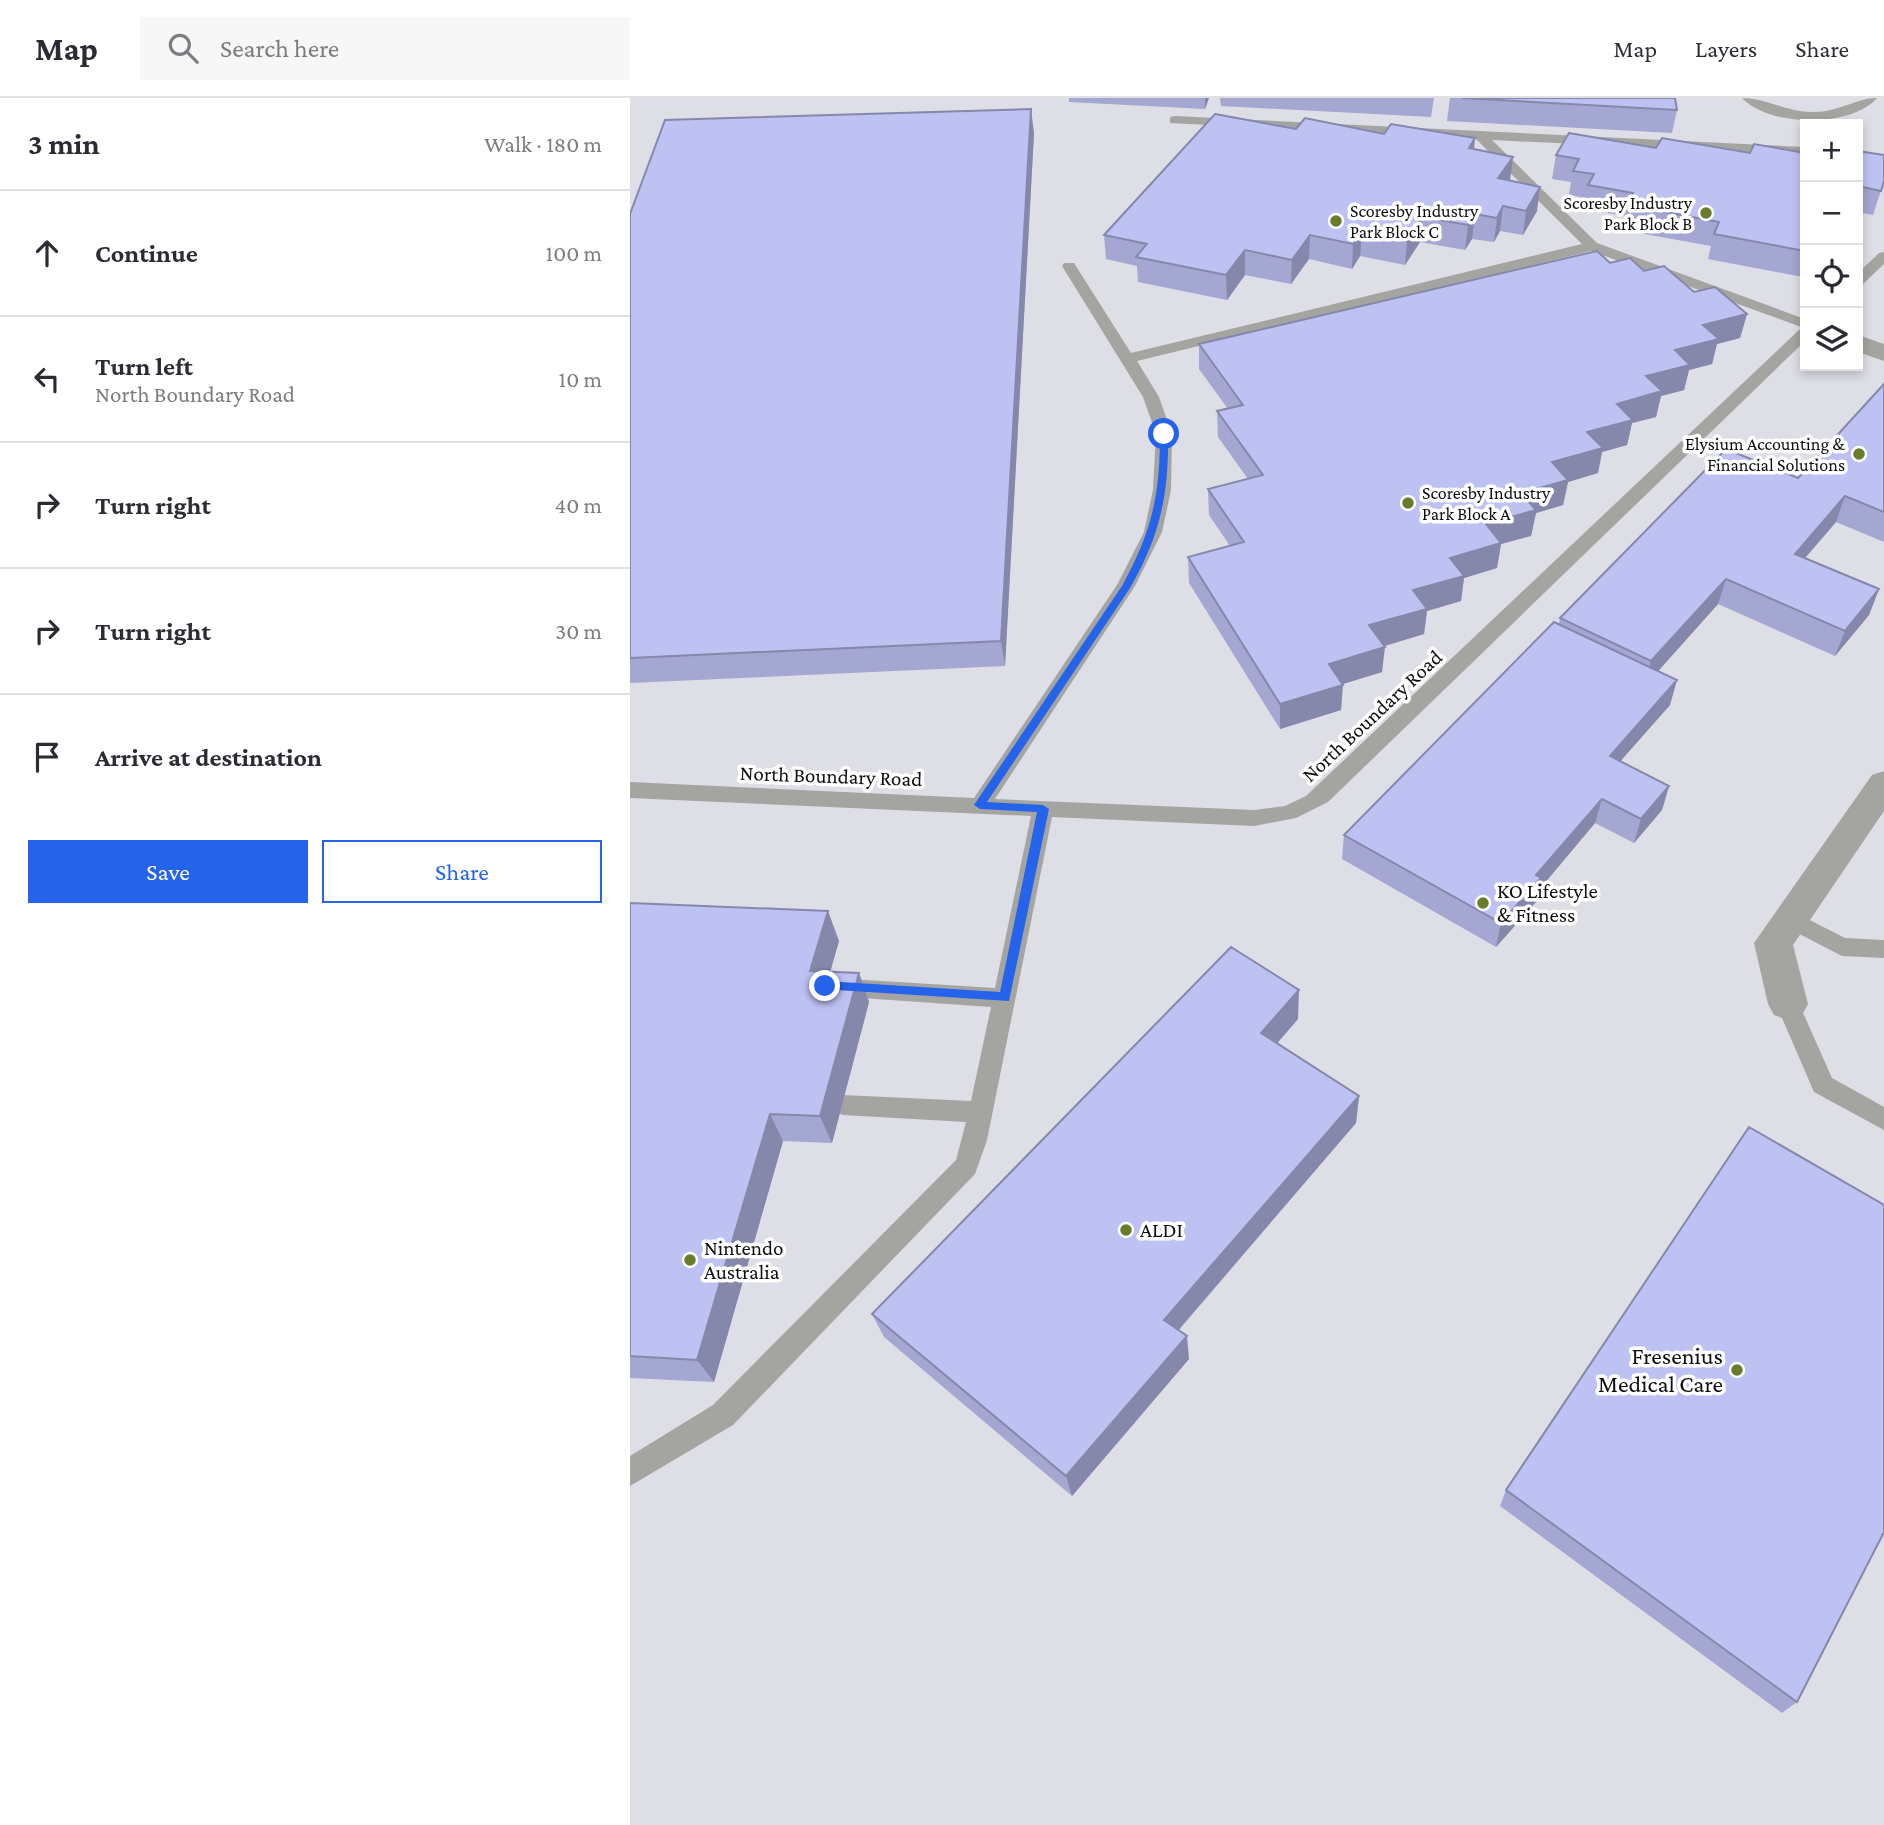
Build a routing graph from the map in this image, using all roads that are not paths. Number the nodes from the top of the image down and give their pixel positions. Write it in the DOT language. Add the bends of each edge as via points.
graph roads {
  1 [pos="1748,98"];
  2 [pos="1871,98"];
  3 [pos="1175,120"];
  4 [pos="1481,135"];
  5 [pos="1800,151"];
  6 [pos="1592,246"];
  7 [pos="1884,256"];
  8 [pos="1069,266"];
  9 [pos="1863,276"];
  10 [pos="1800,322"];
  11 [pos="1800,338"];
  12 [pos="1863,346"];
  13 [pos="1884,353"];
  14 [pos="1126,359"];
  15 [pos="1884,784"];
  16 [pos="630,790"];
  17 [pos="980,805"];
  18 [pos="1043,809"];
  19 [pos="1790,919"];
  20 [pos="1884,949"];
  21 [pos="825,986"];
  22 [pos="1004,998"];
  23 [pos="1788,1004"];
  24 [pos="843,1105"];
  25 [pos="981,1112"];
  26 [pos="1884,1119"];
  27 [pos="630,1472"];
  1 -- 2 [label="lane" via="1773,111 1812,116 1851,111"];
  3 -- 4 [label="lane"];
  4 -- 5 [label="lane"];
  4 -- 6 [label="lane"];
  6 -- 10 [label="lane"];
  6 -- 14 [label="lane"];
  7 -- 9 [label="lane"];
  8 -- 14 [label="lane"];
  11 -- 18 [label="lane, North Boundary Road" via="1331,788 1305,807 1254,818"];
  12 -- 13 [label="street"];
  14 -- 17 [label="lane" via="1151,397 1164,434 1162,489 1153,532 1126,586"];
  15 -- 19 [label="street"];
  16 -- 17 [label="lane, North Boundary Road"];
  17 -- 18 [label="lane, North Boundary Road"];
  18 -- 22 [label="lane"];
  19 -- 20 [label="lane" via="1842,947"];
  19 -- 23 [label="street" via="1773,943"];
  21 -- 22 [label="lane"];
  22 -- 25 [label="lane"];
  23 -- 26 [label="lane" via="1823,1085"];
  24 -- 25 [label="lane"];
  25 -- 27 [label="lane" via="966,1166 879,1257 723,1415"];
}
